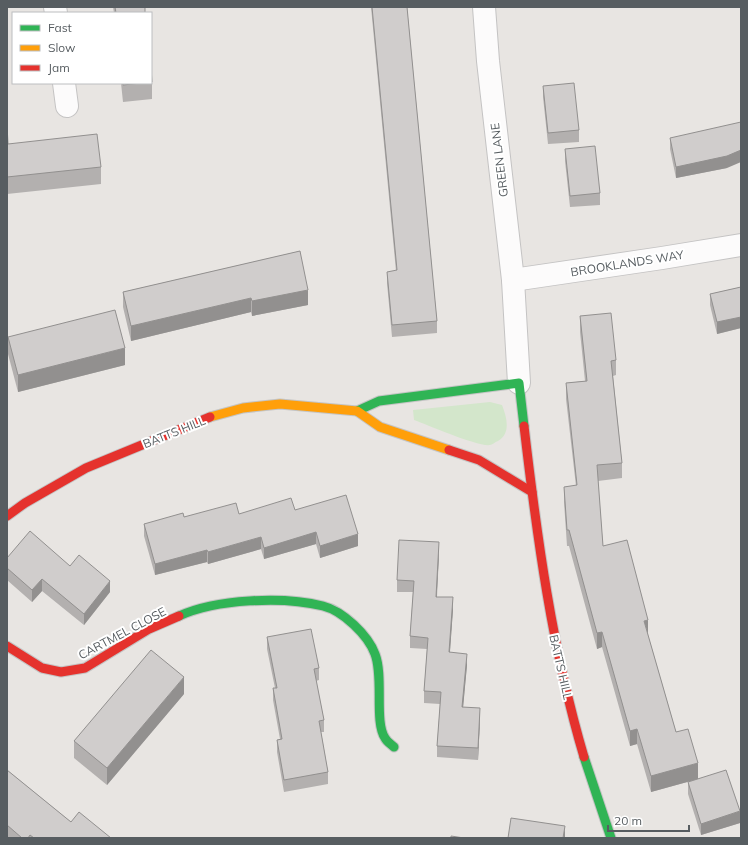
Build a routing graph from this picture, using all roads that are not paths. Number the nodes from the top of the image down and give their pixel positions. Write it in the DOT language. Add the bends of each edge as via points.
graph roads {
  1 [pos="484,7"];
  2 [pos="64,84"];
  3 [pos="67,106"];
  4 [pos="741,245"];
  5 [pos="513,280"];
  6 [pos="515,313"];
  7 [pos="519,383"];
  8 [pos="357,411"];
  9 [pos="532,492"];
  10 [pos="7,516"];
  11 [pos="7,646"];
  12 [pos="394,747"];
  13 [pos="611,838"];
  1 -- 5 [label="street, GREEN LANE"];
  2 -- 3 [label="street"];
  4 -- 5 [label="street, BROOKLANDS WAY"];
  5 -- 6 [label="street, GREEN LANE"];
  6 -- 7 [label="street, BATTS HILL"];
  7 -- 8 [label="street, BATTS HILL" via="379,401"];
  7 -- 9 [label="street, BATTS HILL"];
  8 -- 9 [label="street, BATTS HILL" via="380,427 479,460"];
  8 -- 10 [label="street, BATTS HILL" via="280,404 243,408 205,418 86,468"];
  9 -- 13 [label="street, BATTS HILL" via="550,622 578,737"];
  11 -- 12 [label="street, CARTMEL CLOSE" via="42,668 61,672 85,668 149,629 185,613 224,603 261,600 324,606 344,617 362,633 376,654 381,725 385,738"];
}
